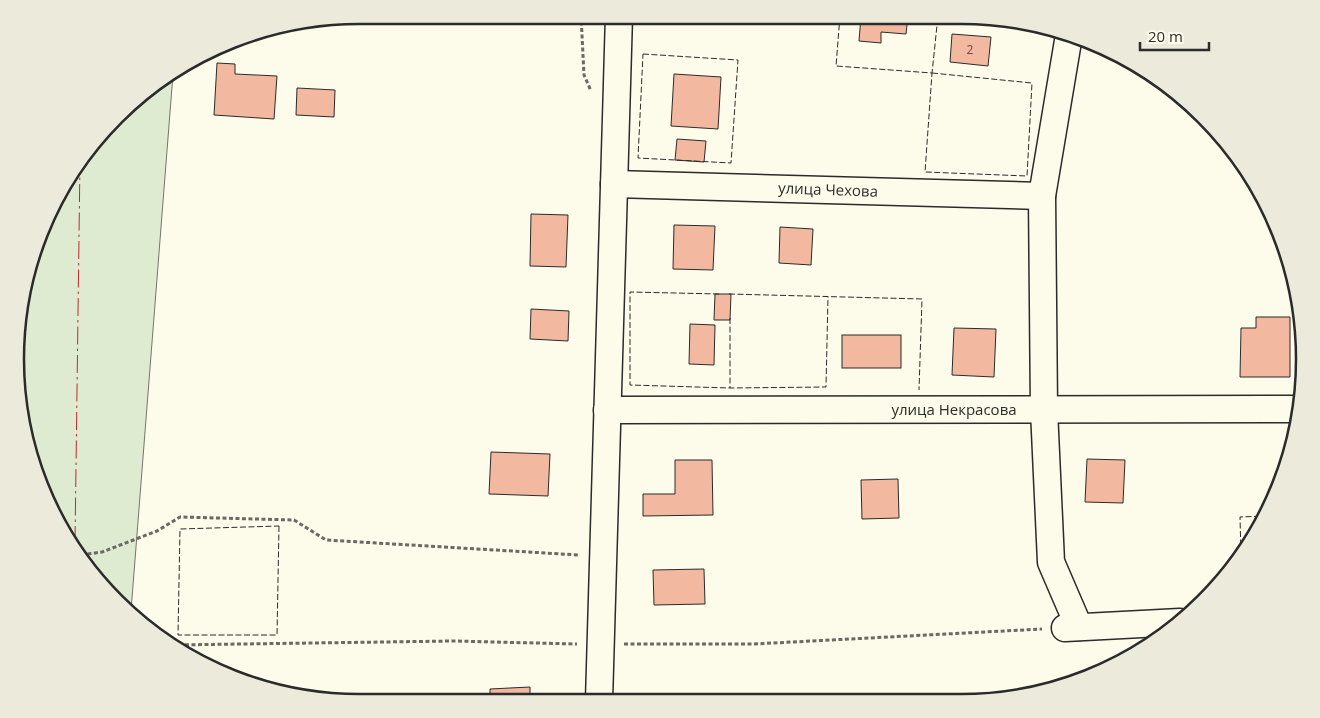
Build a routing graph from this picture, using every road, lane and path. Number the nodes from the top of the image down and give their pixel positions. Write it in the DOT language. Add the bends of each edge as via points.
graph roads {
  1 [pos="619,24"];
  2 [pos="1068,42"];
  3 [pos="614,184"];
  4 [pos="1042,196"];
  5 [pos="607,410"];
  6 [pos="1044,410"];
  7 [pos="1292,410"];
  8 [pos="87,554"];
  9 [pos="602,556"];
  10 [pos="1168,623"];
  11 [pos="599,694"];
  1 -- 3 [label="lane"];
  2 -- 4 [label="lane"];
  3 -- 4 [label="lane, улица Чехова"];
  3 -- 5 [label="lane"];
  4 -- 6 [label="lane"];
  5 -- 6 [label="lane, улица Некрасова"];
  5 -- 9 [label="lane"];
  6 -- 7 [label="lane, улица Некрасова"];
  6 -- 10 [label="lane" via="1051,562 1072,628"];
  8 -- 9 [label="path" via="148,535 180,517 294,520 326,540"];
  9 -- 11 [label="lane"];
}
